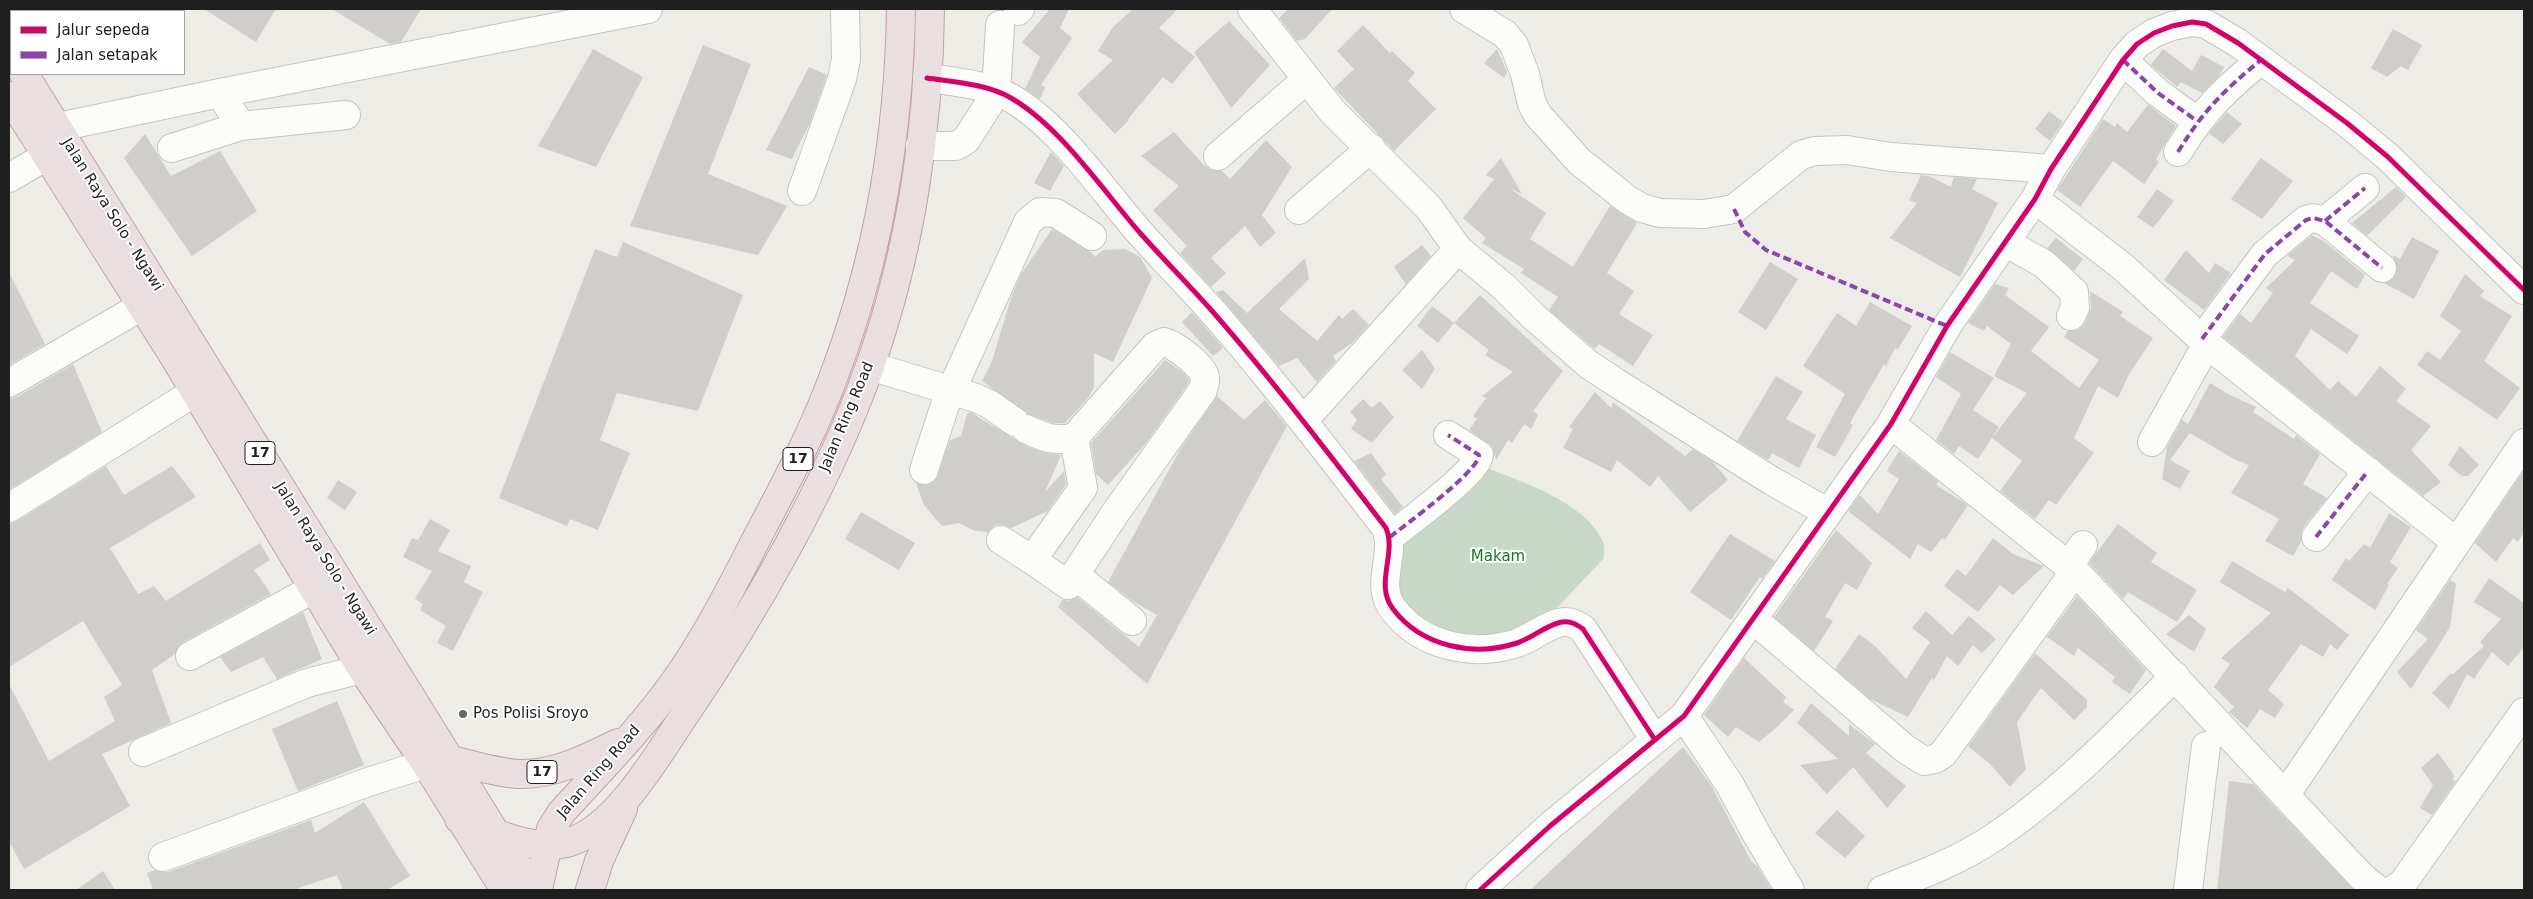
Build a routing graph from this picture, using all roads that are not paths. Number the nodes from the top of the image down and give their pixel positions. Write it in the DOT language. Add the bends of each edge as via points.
graph roads {
  1 [pos="648,9"];
  2 [pos="845,9"];
  3 [pos="902,9"];
  4 [pos="930,9"];
  5 [pos="1252,9"];
  6 [pos="1464,9"];
  7 [pos="1013,15"];
  8 [pos="2212,16"];
  9 [pos="2124,60"];
  10 [pos="2262,60"];
  11 [pos="24,75"];
  12 [pos="927,78"];
  13 [pos="1307,79"];
  14 [pos="220,93"];
  15 [pos="996,93"];
  16 [pos="9,96"];
  17 [pos="346,115"];
  18 [pos="2197,121"];
  19 [pos="240,126"];
  20 [pos="51,140"];
  21 [pos="920,146"];
  22 [pos="172,148"];
  23 [pos="1371,148"];
  24 [pos="2178,152"];
  25 [pos="1218,156"];
  26 [pos="2051,169"];
  27 [pos="9,178"];
  28 [pos="2365,188"];
  29 [pos="802,191"];
  30 [pos="2035,199"];
  31 [pos="1299,210"];
  32 [pos="2325,222"];
  33 [pos="1092,236"];
  34 [pos="2005,242"];
  35 [pos="1458,249"];
  36 [pos="2382,268"];
  37 [pos="2524,290"];
  38 [pos="142,306"];
  39 [pos="2071,316"];
  40 [pos="2205,341"];
  41 [pos="868,372"];
  42 [pos="9,383"];
  43 [pos="195,392"];
  44 [pos="949,396"];
  45 [pos="1303,421"];
  46 [pos="1891,424"];
  47 [pos="1448,435"];
  48 [pos="1074,438"];
  49 [pos="2152,442"];
  50 [pos="2524,443"];
  51 [pos="924,470"];
  52 [pos="2368,471"];
  53 [pos="1083,488"];
  54 [pos="9,508"];
  55 [pos="1116,512"];
  56 [pos="1827,512"];
  57 [pos="1390,537"];
  58 [pos="2316,537"];
  59 [pos="1001,540"];
  60 [pos="2456,542"];
  61 [pos="1032,560"];
  62 [pos="2075,560"];
  63 [pos="1075,575"];
  64 [pos="313,589"];
  65 [pos="1753,619"];
  66 [pos="1132,621"];
  67 [pos="190,656"];
  68 [pos="362,669"];
  69 [pos="2175,676"];
  70 [pos="2524,712"];
  71 [pos="1684,716"];
  72 [pos="628,738"];
  73 [pos="1656,740"];
  74 [pos="2206,746"];
  75 [pos="143,752"];
  76 [pos="439,762"];
  77 [pos="640,780"];
  78 [pos="2286,794"];
  79 [pos="459,819"];
  80 [pos="496,834"];
  81 [pos="547,847"];
  82 [pos="163,857"];
  83 [pos="505,890"];
  84 [pos="534,890"];
  85 [pos="538,890"];
  86 [pos="590,890"];
  87 [pos="1480,890"];
  88 [pos="1790,890"];
  89 [pos="1882,890"];
  90 [pos="2188,890"];
  91 [pos="2378,890"];
  92 [pos="2393,890"];
  1 -- 14 [label="street"];
  2 -- 29 [label="street" via="846,59 842,79"];
  3 -- 72 [label="highway, Jalan Ring Road / 17" via="896,108 885,191 862,290 836,370 792,471 713,620 672,686"];
  4 -- 12 [label="highway, Jalan Ring Road / 17"];
  5 -- 13 [label="street"];
  6 -- 26 [label="street" via="1505,34 1514,45 1532,104 1563,145 1608,185 1642,208 1673,215 1734,209 1801,155 1815,151 1847,150 1891,157"];
  7 -- 15 [label="street"];
  8 -- 9 [label="street" via="2154,33 2137,44"];
  8 -- 10 [label="street"];
  9 -- 18 [label="street" via="2158,93"];
  9 -- 26 [label="street"];
  10 -- 18 [label="street" via="2236,80"];
  10 -- 37 [label="street" via="2388,156"];
  11 -- 20 [label="highway, Jalan Raya Solo - Ngawi / 17"];
  12 -- 15 [label="street" via="972,85"];
  12 -- 21 [label="highway, Jalan Ring Road / 17"];
  13 -- 23 [label="street" via="1332,111"];
  13 -- 25 [label="street"];
  14 -- 19 [label="street"];
  14 -- 20 [label="street"];
  15 -- 21 [label="street" via="961,144"];
  15 -- 45 [label="street" via="1011,98 1065,144 1213,312"];
  16 -- 20 [label="highway, Jalan Raya Solo - Ngawi / 17"];
  17 -- 19 [label="street"];
  18 -- 24 [label="street"];
  19 -- 22 [label="street"];
  20 -- 27 [label="street"];
  20 -- 38 [label="highway, Jalan Raya Solo - Ngawi / 17"];
  20 -- 76 [label="highway, Jalan Raya Solo - Ngawi / 17"];
  21 -- 41 [label="highway, Jalan Ring Road / 17" via="901,255"];
  23 -- 31 [label="street"];
  23 -- 35 [label="street" via="1429,208"];
  26 -- 30 [label="street"];
  28 -- 32 [label="street"];
  30 -- 34 [label="street"];
  30 -- 40 [label="street" via="2122,267"];
  32 -- 36 [label="street"];
  32 -- 40 [label="street" via="2313,218 2306,220 2275,244 2256,264"];
  33 -- 44 [label="street" via="1056,213 1040,212 1028,222"];
  34 -- 39 [label="street" via="2044,264 2074,292 2075,308"];
  34 -- 46 [label="street" via="1947,326"];
  35 -- 45 [label="street"];
  35 -- 56 [label="street" via="1588,364 1772,482"];
  38 -- 42 [label="street"];
  38 -- 43 [label="highway, Jalan Raya Solo - Ngawi / 17"];
  40 -- 49 [label="street"];
  40 -- 52 [label="street"];
  41 -- 44 [label="street"];
  41 -- 77 [label="highway, Jalan Ring Road / 17" via="813,495 772,571 693,702"];
  43 -- 54 [label="street"];
  43 -- 64 [label="highway, Jalan Raya Solo - Ngawi / 17"];
  44 -- 48 [label="street" via="989,404 1044,438 1057,441"];
  44 -- 51 [label="street"];
  45 -- 57 [label="street"];
  46 -- 56 [label="street"];
  46 -- 62 [label="street"];
  47 -- 57 [label="street" via="1479,455 1477,463"];
  48 -- 53 [label="street"];
  48 -- 55 [label="street" via="1155,346 1164,342 1174,345 1200,369 1205,378 1203,390"];
  50 -- 60 [label="street"];
  52 -- 58 [label="street"];
  52 -- 60 [label="street"];
  53 -- 55 [label="street"];
  53 -- 61 [label="street"];
  55 -- 63 [label="street"];
  56 -- 65 [label="street"];
  57 -- 73 [label="street" via="1385,581 1387,595 1392,608 1419,631 1446,646 1480,649 1518,643 1557,623 1577,624"];
  59 -- 61 [label="street"];
  60 -- 78 [label="street"];
  61 -- 63 [label="street" via="1068,585"];
  62 -- 65 [label="street" via="1943,754 1935,759 1924,760 1904,748"];
  62 -- 69 [label="street"];
  63 -- 66 [label="street"];
  64 -- 67 [label="street"];
  64 -- 68 [label="highway, Jalan Raya Solo - Ngawi / 17"];
  65 -- 71 [label="street"];
  68 -- 75 [label="street" via="308,683"];
  68 -- 76 [label="highway, Jalan Raya Solo - Ngawi / 17"];
  69 -- 78 [label="street"];
  69 -- 89 [label="street" via="2069,778 1995,837 1962,856"];
  70 -- 92 [label="street" via="2402,884"];
  71 -- 73 [label="street"];
  71 -- 88 [label="street" via="1730,785"];
  72 -- 76 [label="highway, 17" via="550,771 520,774"];
  72 -- 81 [label="highway, Jalan Ring Road / 17" via="561,813 551,829"];
  73 -- 87 [label="street" via="1550,826"];
  74 -- 90 [label="street"];
  76 -- 79 [label="highway, Jalan Raya Solo - Ngawi / 17"];
  76 -- 80 [label="highway, Jalan Raya Solo - Ngawi / 17"];
  76 -- 82 [label="street" via="370,782"];
  77 -- 81 [label="highway, Jalan Ring Road / 17" via="599,825 585,835"];
  77 -- 86 [label="highway, 17" via="614,827"];
  78 -- 91 [label="street" via="2362,877"];
  79 -- 80 [label="highway"];
  79 -- 83 [label="highway, Jalan Raya Solo - Ngawi / 17"];
  80 -- 81 [label="highway"];
  80 -- 84 [label="highway, Jalan Raya Solo - Ngawi / 17"];
  81 -- 85 [label="highway, 17"];
}
